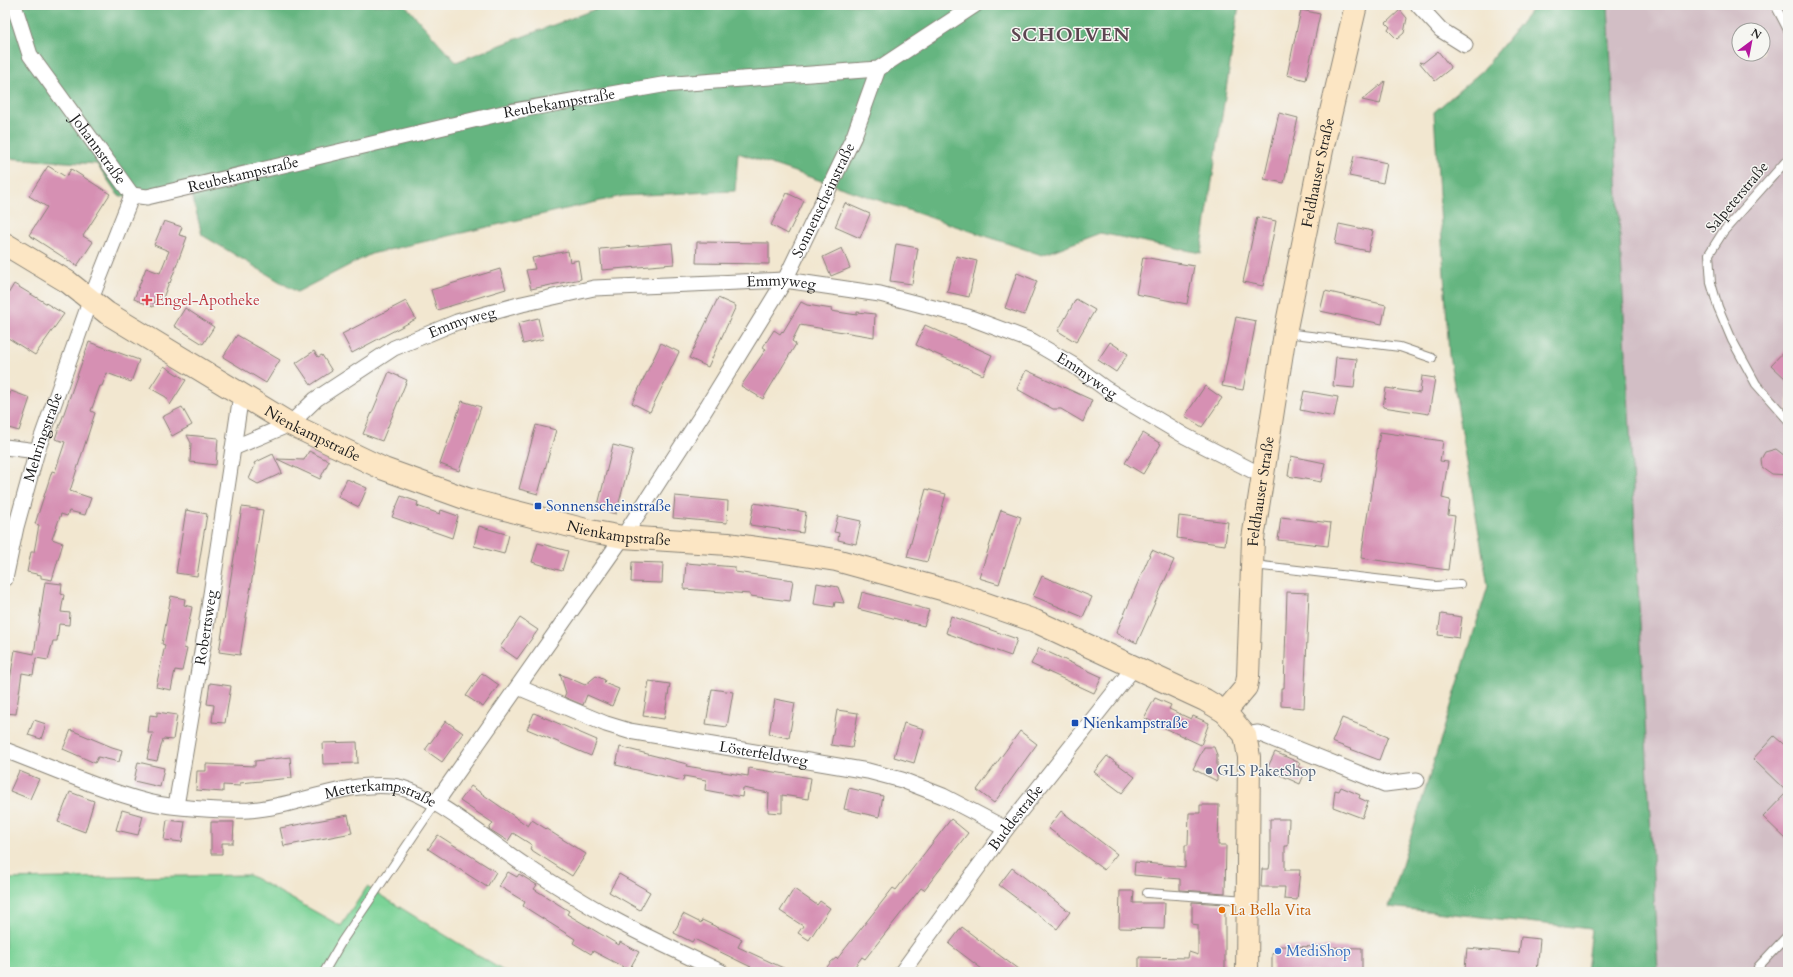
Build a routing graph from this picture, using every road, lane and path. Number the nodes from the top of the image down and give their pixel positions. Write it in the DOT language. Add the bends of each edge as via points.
graph roads {
  1 [pos="14,5"];
  2 [pos="975,5"];
  3 [pos="1356,5"];
  4 [pos="1418,5"];
  5 [pos="1775,5"];
  6 [pos="1788,30"];
  7 [pos="1465,45"];
  8 [pos="878,69"];
  9 [pos="1788,159"];
  10 [pos="132,195"];
  11 [pos="5,244"];
  12 [pos="785,280"];
  13 [pos="91,299"];
  14 [pos="1285,333"];
  15 [pos="1432,358"];
  16 [pos="241,395"];
  17 [pos="1788,420"];
  18 [pos="290,424"];
  19 [pos="5,447"];
  20 [pos="233,448"];
  21 [pos="37,451"];
  22 [pos="1263,476"];
  23 [pos="623,537"];
  24 [pos="1251,565"];
  25 [pos="5,579"];
  26 [pos="1460,584"];
  27 [pos="1135,666"];
  28 [pos="518,687"];
  29 [pos="1225,712"];
  30 [pos="1245,735"];
  31 [pos="5,750"];
  32 [pos="1417,780"];
  33 [pos="435,804"];
  34 [pos="176,806"];
  35 [pos="1006,829"];
  36 [pos="1147,893"];
  37 [pos="1248,900"];
  38 [pos="1788,935"];
  39 [pos="324,972"];
  40 [pos="720,972"];
  41 [pos="902,972"];
  42 [pos="1247,972"];
  43 [pos="1758,972"];
  1 -- 10 [label="street, Johannstraße" via="30,55"];
  2 -- 8 [label="street, Reubekampstraße"];
  3 -- 14 [label="street, Feldhauser Straße" via="1322,150"];
  4 -- 7 [label="street" via="1441,30"];
  5 -- 6 [label="lane"];
  8 -- 10 [label="street, Reubekampstraße" via="662,85 503,113 169,193 147,197"];
  8 -- 12 [label="street, Sonnenscheinstraße" via="854,136"];
  9 -- 17 [label="lane, Salpeterstraße" via="1723,232 1709,254 1710,283 1732,340 1756,384"];
  10 -- 13 [label="street, Johannstraße"];
  11 -- 13 [label="street, Nienkampstraße"];
  12 -- 18 [label="street, Emmyweg" via="594,288 457,322 394,348 316,399"];
  12 -- 22 [label="street, Emmyweg" via="880,294 968,317 1032,341 1185,436"];
  12 -- 23 [label="street, Sonnenscheinstraße"];
  13 -- 16 [label="street, Nienkampstraße" via="107,313"];
  13 -- 21 [label="street, Mehringstraße"];
  14 -- 15 [label="lane" via="1400,347"];
  14 -- 22 [label="street, Feldhauser Straße"];
  16 -- 18 [label="street, Nienkampstraße"];
  16 -- 20 [label="street, Robertsweg"];
  18 -- 20 [label="street"];
  18 -- 23 [label="street, Nienkampstraße" via="384,469 470,500 553,523"];
  19 -- 21 [label="street"];
  20 -- 34 [label="street, Robertsweg"];
  21 -- 25 [label="street, Mehringstraße"];
  22 -- 24 [label="street, Feldhauser Straße"];
  23 -- 27 [label="street, Nienkampstraße" via="728,544 836,560 966,596 1035,621"];
  23 -- 28 [label="street, Sonnenscheinstraße"];
  24 -- 26 [label="lane" via="1436,586"];
  24 -- 29 [label="street, Feldhauser Straße" via="1248,676 1246,687"];
  27 -- 29 [label="street, Nienkampstraße"];
  27 -- 35 [label="street, Buddestraße"];
  28 -- 33 [label="street, Sonnenscheinstraße"];
  28 -- 35 [label="street, Lösterfeldweg" via="629,731 832,764 902,780 943,796"];
  29 -- 30 [label="street"];
  30 -- 32 [label="street" via="1258,733 1384,784"];
  30 -- 37 [label="street" via="1249,756"];
  31 -- 34 [label="street, Metterkampstraße" via="96,786 150,802"];
  33 -- 34 [label="street, Metterkampstraße" via="418,794 393,786 362,786 249,810"];
  33 -- 39 [label="lane" via="342,941"];
  33 -- 40 [label="street, Metterkampstraße" via="529,868 615,920"];
  35 -- 41 [label="street, Buddestraße"];
  36 -- 37 [label="lane"];
  37 -- 42 [label="street"];
  38 -- 43 [label="lane" via="1758,967"];
}
